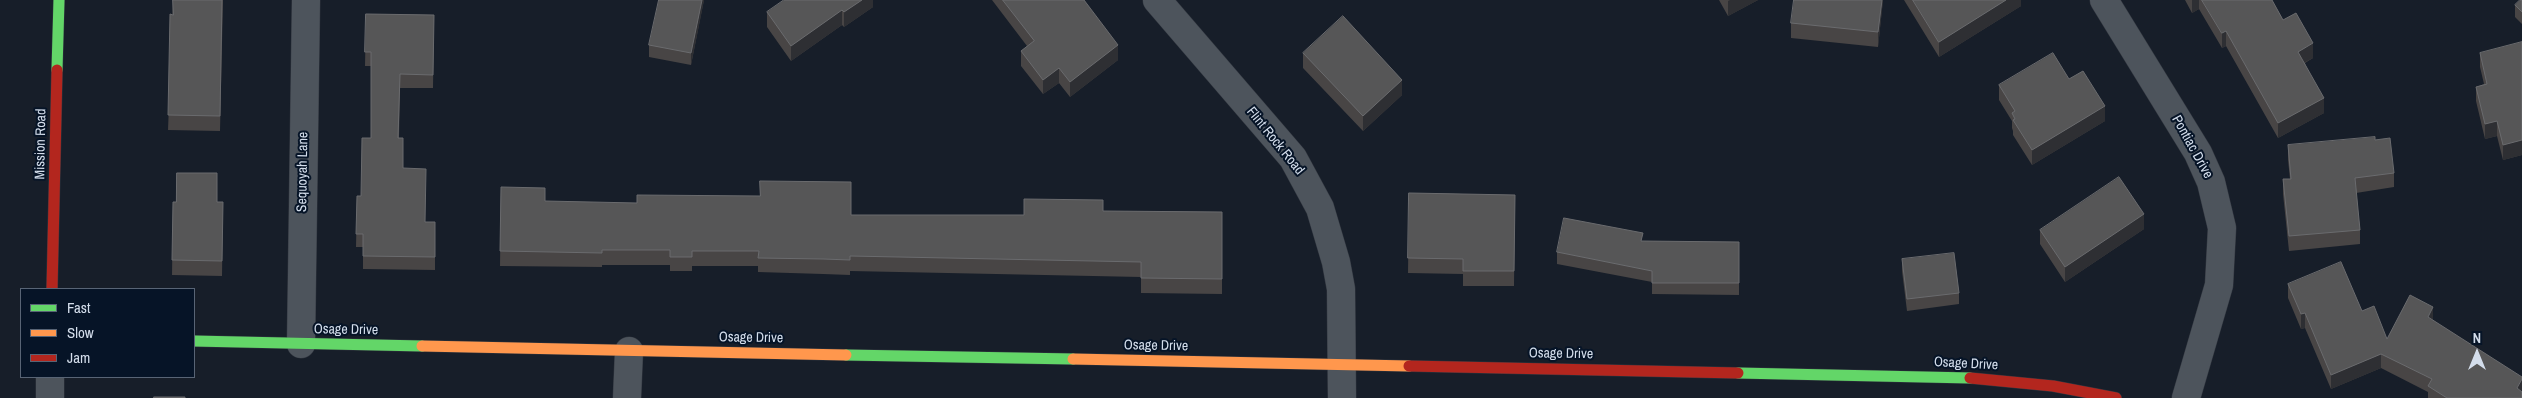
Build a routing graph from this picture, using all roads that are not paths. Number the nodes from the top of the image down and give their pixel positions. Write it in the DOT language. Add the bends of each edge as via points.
graph roads {
  1 [pos="59,0"];
  2 [pos="306,0"];
  3 [pos="1157,0"];
  4 [pos="2104,0"];
  5 [pos="52,288"];
  6 [pos="195,341"];
  7 [pos="300,344"];
  8 [pos="629,351"];
  9 [pos="1344,364"];
  10 [pos="50,378"];
  11 [pos="50,398"];
  12 [pos="627,398"];
  13 [pos="1342,398"];
  14 [pos="2116,398"];
  15 [pos="2186,398"];
  1 -- 5 [label="street, Mission Road"];
  2 -- 7 [label="street, Sequoyah Lane"];
  3 -- 9 [label="street, Flint Rock Road" via="1293,158 1304,175 1320,208 1336,262 1341,289"];
  4 -- 15 [label="street, Pontiac Drive" via="2198,154 2212,182 2222,228 2219,285"];
  6 -- 7 [label="street, Osage Drive"];
  7 -- 8 [label="street, Osage Drive"];
  8 -- 9 [label="street, Osage Drive"];
  8 -- 12 [label="street"];
  9 -- 13 [label="street, Flint Rock Road"];
  9 -- 14 [label="street, Osage Drive" via="1967,378 2053,386"];
  10 -- 11 [label="street"];
}
